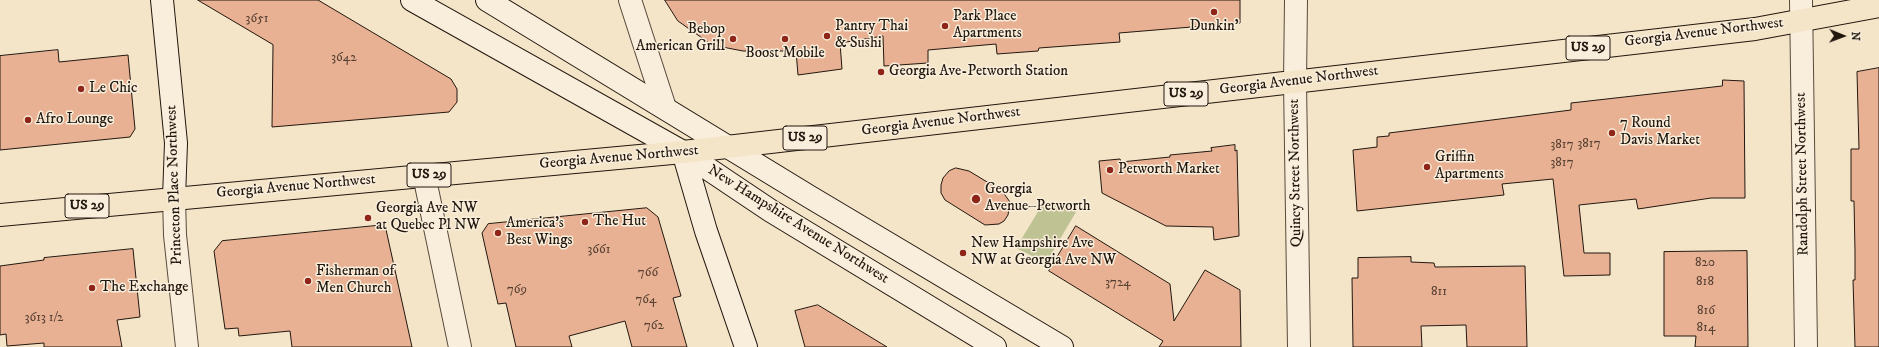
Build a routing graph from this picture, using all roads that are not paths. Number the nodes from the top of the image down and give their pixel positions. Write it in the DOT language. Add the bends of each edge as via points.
graph roads {
  1 [pos="162,0"];
  2 [pos="412,0"];
  3 [pos="487,0"];
  4 [pos="630,0"];
  5 [pos="1296,0"];
  6 [pos="1879,6"];
  7 [pos="1801,10"];
  8 [pos="1295,82"];
  9 [pos="665,108"];
  10 [pos="730,147"];
  11 [pos="683,152"];
  12 [pos="424,176"];
  13 [pos="174,198"];
  14 [pos="0,215"];
  15 [pos="187,347"];
  16 [pos="460,347"];
  17 [pos="746,347"];
  18 [pos="996,347"];
  19 [pos="1062,347"];
  20 [pos="1299,347"];
  21 [pos="1806,347"];
  1 -- 13 [label="main road, Princeton Place Northwest" via="176,143"];
  2 -- 11 [label="main road, New Hampshire Avenue Northwest"];
  3 -- 9 [label="main road, New Hampshire Avenue Northwest"];
  4 -- 9 [label="main road"];
  5 -- 8 [label="main road, Quincy Street Northwest"];
  6 -- 7 [label="highway, Georgia Avenue Northwest / US 29"];
  7 -- 8 [label="highway, Georgia Avenue Northwest / US 29" via="1755,29"];
  7 -- 21 [label="main road, Randolph Street Northwest"];
  8 -- 10 [label="highway, Georgia Avenue Northwest / US 29"];
  8 -- 20 [label="main road, Quincy Street Northwest"];
  9 -- 10 [label="main road, New Hampshire Avenue Northwest"];
  10 -- 11 [label="highway, Georgia Avenue Northwest / US 29"];
  10 -- 19 [label="main road, New Hampshire Avenue Northwest"];
  11 -- 12 [label="highway, Georgia Avenue Northwest / US 29"];
  11 -- 17 [label="main road" via="706,231"];
  11 -- 18 [label="main road, New Hampshire Avenue Northwest" via="771,211"];
  12 -- 13 [label="highway, Georgia Avenue Northwest / US 29"];
  12 -- 16 [label="main road"];
  13 -- 14 [label="highway, Georgia Avenue Northwest / US 29"];
  13 -- 15 [label="main road, Princeton Place Northwest" via="175,235"];
}
